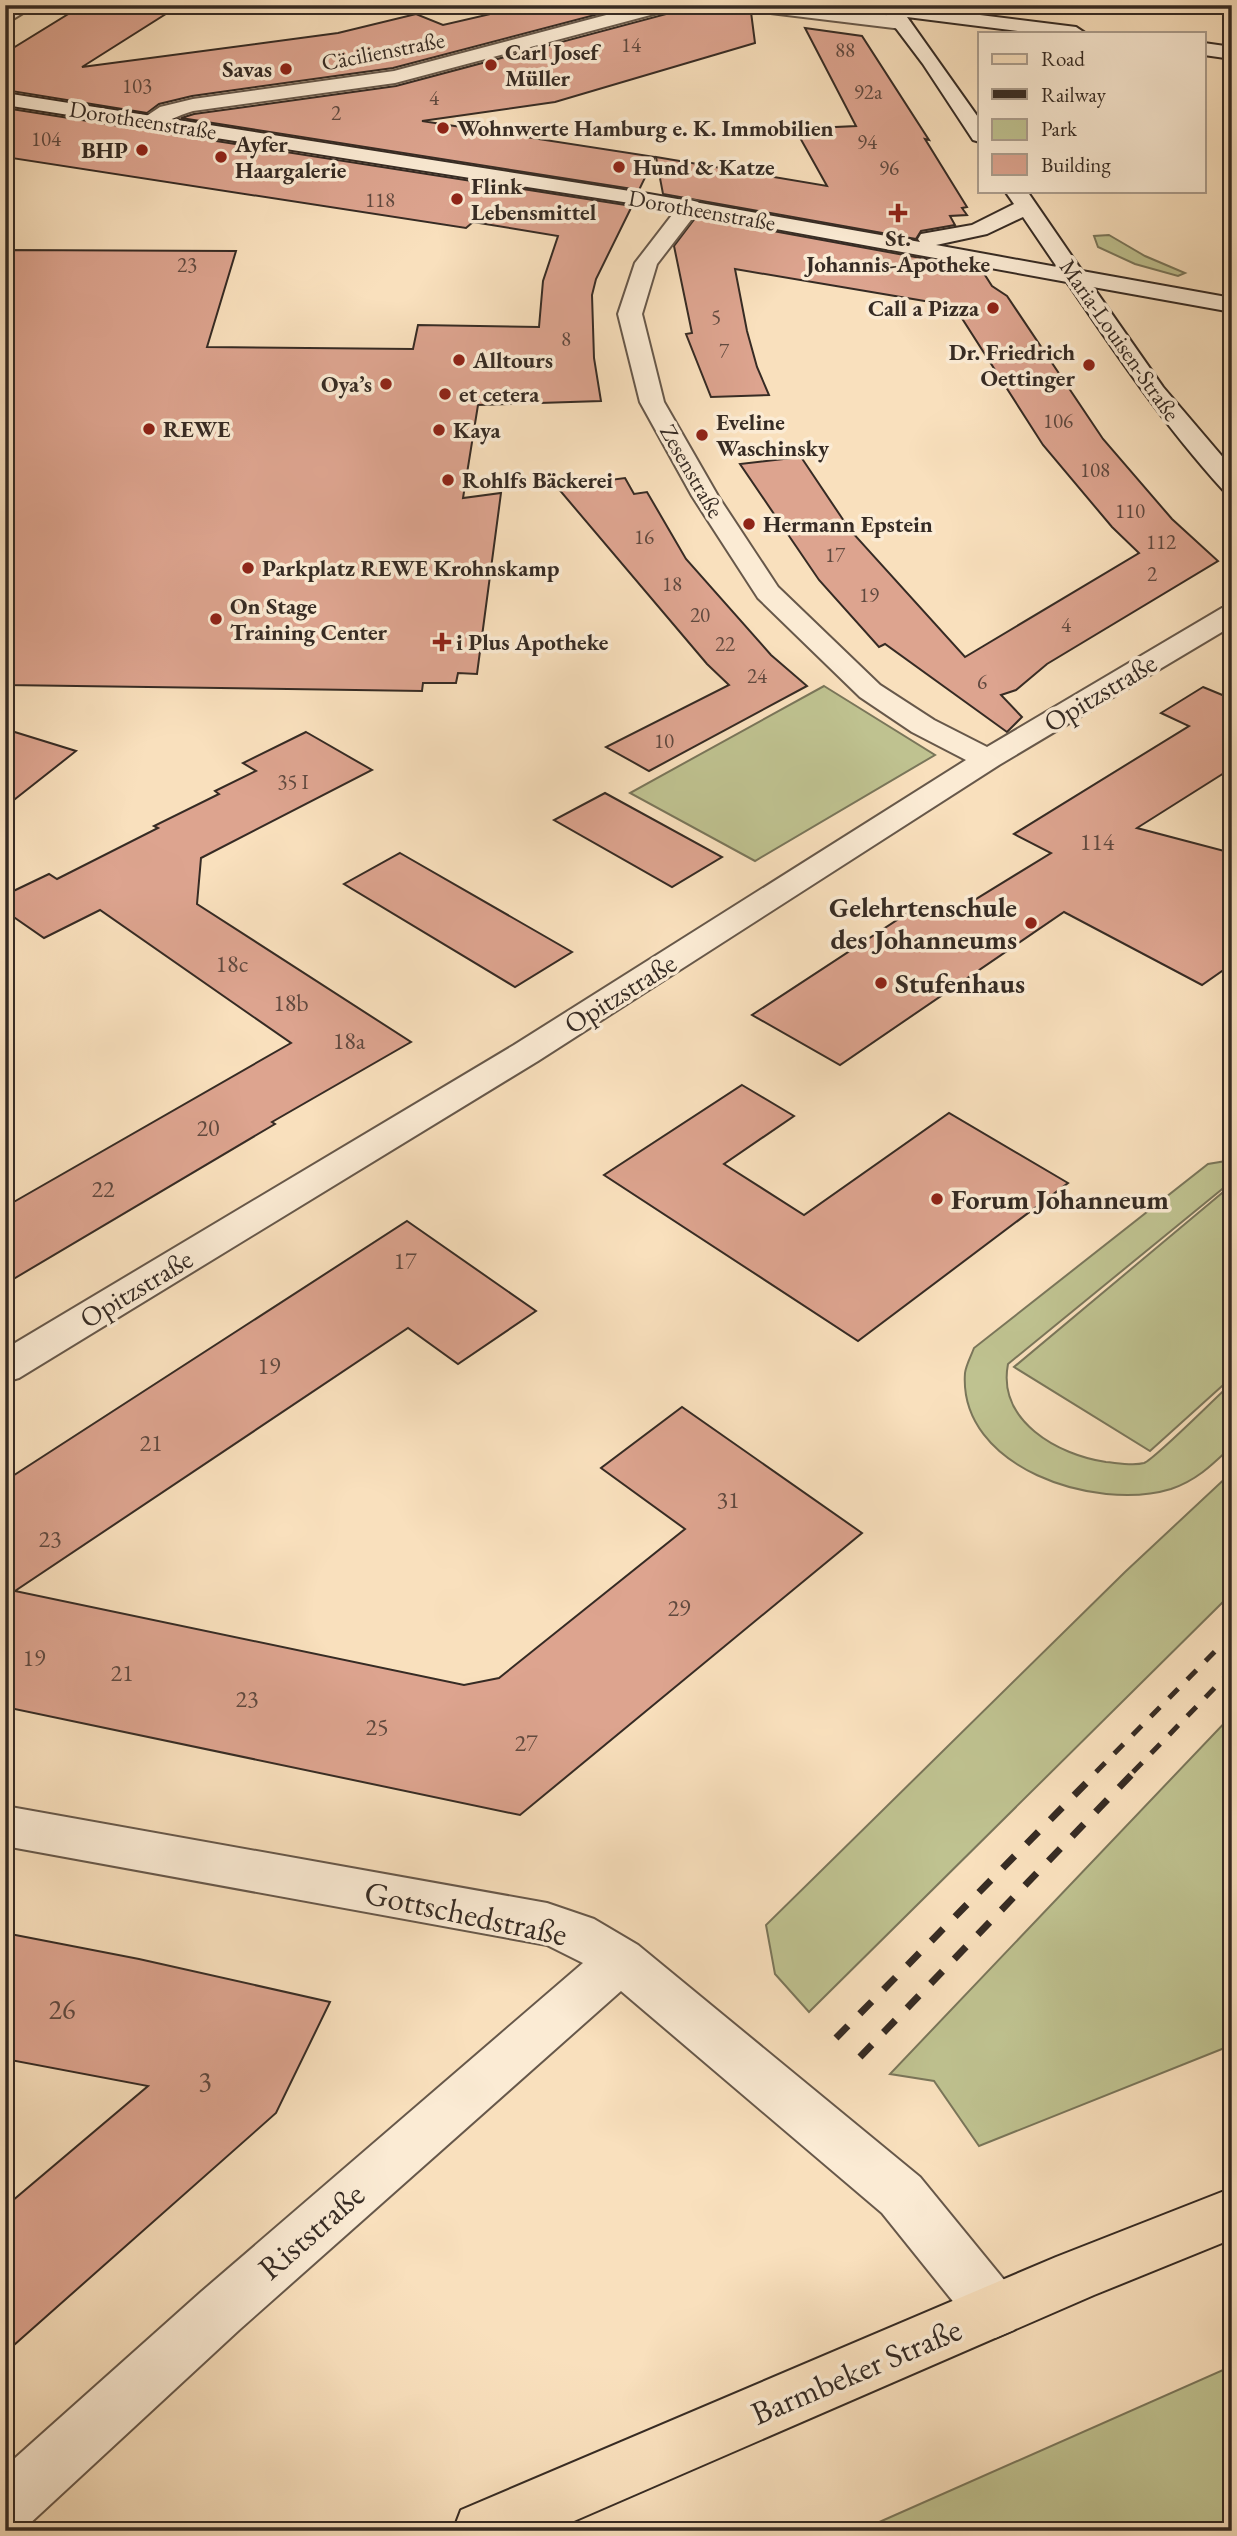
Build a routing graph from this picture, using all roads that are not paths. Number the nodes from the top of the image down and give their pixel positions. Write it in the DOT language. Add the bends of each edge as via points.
graph roads {
  1 [pos="27,5"];
  2 [pos="666,5"];
  3 [pos="754,5"];
  4 [pos="854,5"];
  5 [pos="926,5"];
  6 [pos="893,13"];
  7 [pos="5,18"];
  8 [pos="1067,32"];
  9 [pos="1206,49"];
  10 [pos="1232,53"];
  11 [pos="5,99"];
  12 [pos="149,121"];
  13 [pos="978,133"];
  14 [pos="1021,198"];
  15 [pos="690,207"];
  16 [pos="888,242"];
  17 [pos="1076,277"];
  18 [pos="1232,306"];
  19 [pos="1232,484"];
  20 [pos="1232,614"];
  21 [pos="988,759"];
  22 [pos="5,1368"];
  23 [pos="5,1826"];
  24 [pos="621,1960"];
  25 [pos="1232,2213"];
  26 [pos="995,2311"];
  27 [pos="5,2506"];
  28 [pos="482,2531"];
  1 -- 7 [label="street"];
  2 -- 12 [label="street, Cäcilienstraße" via="422,71 193,105"];
  3 -- 6 [label="street"];
  4 -- 6 [label="street"];
  5 -- 6 [label="street"];
  6 -- 8 [label="street"];
  6 -- 13 [label="street"];
  9 -- 10 [label="street"];
  11 -- 12 [label="street, Dorotheenstraße"];
  12 -- 15 [label="street, Dorotheenstraße"];
  14 -- 16 [label="street" via="988,228 974,233"];
  14 -- 17 [label="street, Maria-Louisen-Straße"];
  15 -- 16 [label="street, Dorotheenstraße"];
  15 -- 21 [label="street, Zesenstraße" via="646,263 630,314 652,402 705,496 768,592 870,691 923,726"];
  16 -- 17 [label="street, Dorotheenstraße"];
  17 -- 18 [label="street, Dorotheenstraße"];
  17 -- 19 [label="street, Maria-Louisen-Straße" via="1154,392"];
  20 -- 21 [label="street, Opitzstraße"];
  21 -- 22 [label="street, Opitzstraße" via="526,1053"];
  23 -- 24 [label="street, Gottschedstraße" via="547,1924 576,1934"];
  24 -- 26 [label="street, Gottschedstraße" via="901,2195"];
  24 -- 27 [label="street, Riststraße"];
  25 -- 26 [label="main road, Barmbeker Straße"];
  26 -- 28 [label="main road, Barmbeker Straße"];
}
